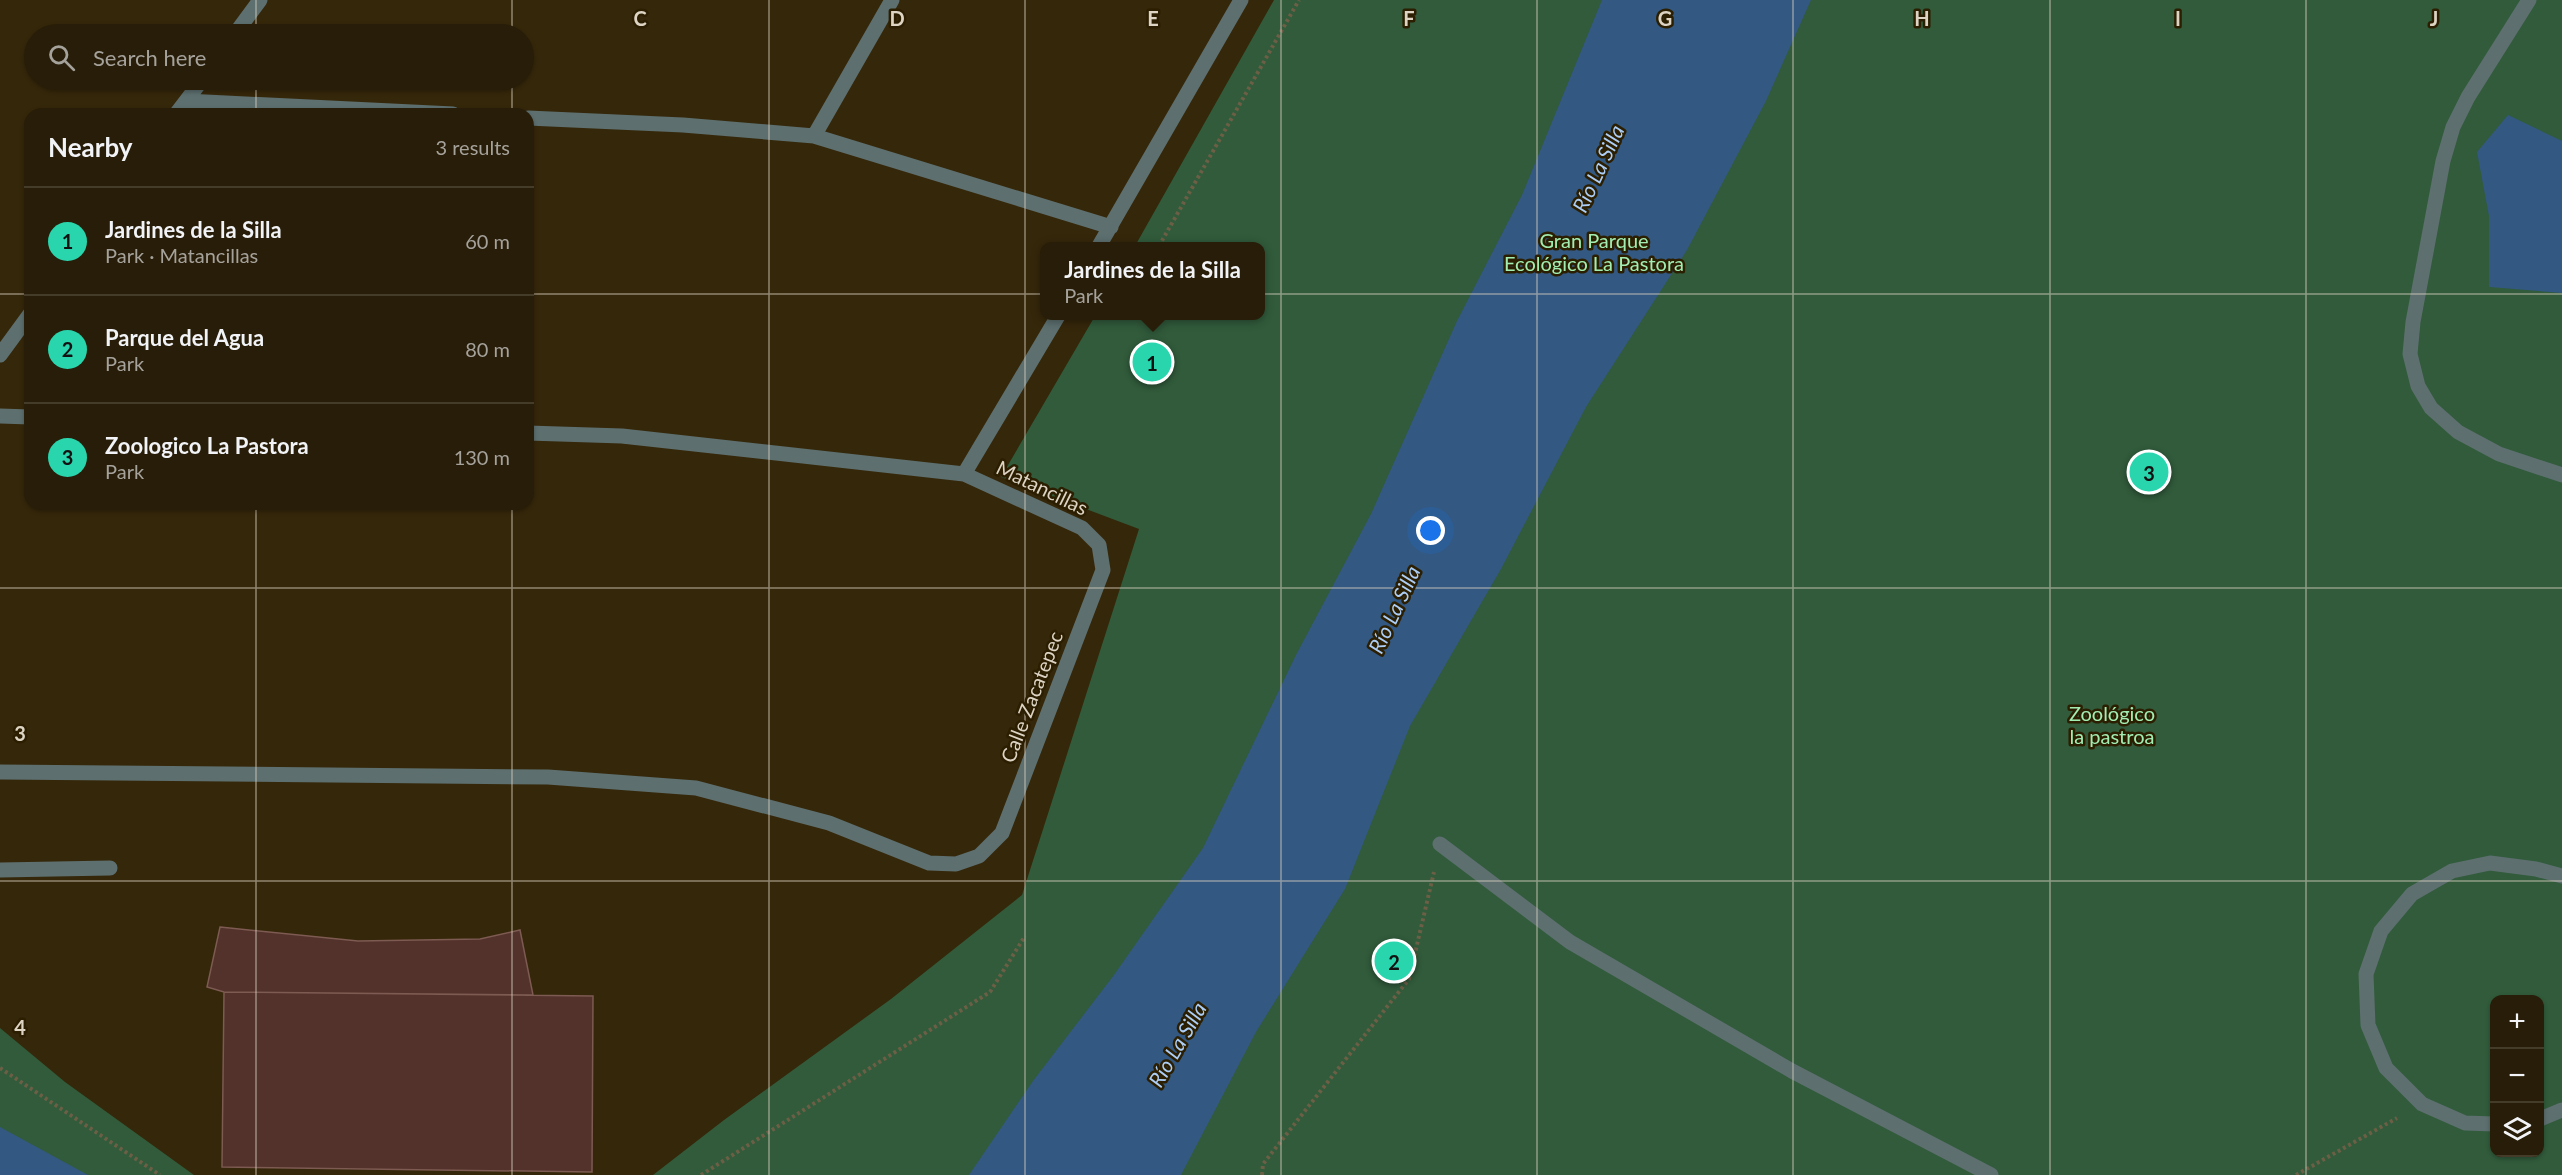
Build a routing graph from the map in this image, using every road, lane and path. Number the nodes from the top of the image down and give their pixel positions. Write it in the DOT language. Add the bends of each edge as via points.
graph roads {
  1 [pos="260,0"];
  2 [pos="892,0"];
  3 [pos="1241,0"];
  4 [pos="1299,0"];
  5 [pos="2529,0"];
  6 [pos="242,24"];
  7 [pos="194,90"];
  8 [pos="186,101"];
  9 [pos="181,108"];
  10 [pos="330,108"];
  11 [pos="534,118"];
  12 [pos="813,136"];
  13 [pos="1111,227"];
  14 [pos="1102,242"];
  15 [pos="1161,242"];
  16 [pos="1055,320"];
  17 [pos="24,322"];
  18 [pos="0,355"];
  19 [pos="0,416"];
  20 [pos="24,417"];
  21 [pos="534,433"];
  22 [pos="964,474"];
  23 [pos="2562,475"];
  24 [pos="1099,545"];
  25 [pos="0,772"];
  26 [pos="1440,844"];
  27 [pos="110,868"];
  28 [pos="0,870"];
  29 [pos="2562,876"];
  30 [pos="1025,936"];
  31 [pos="0,1068"];
  32 [pos="2422,1104"];
  33 [pos="2562,1110"];
  34 [pos="2544,1117"];
  35 [pos="2490,1124"];
  36 [pos="160,1175"];
  37 [pos="701,1175"];
  38 [pos="1262,1175"];
  39 [pos="1991,1175"];
  40 [pos="2296,1175"];
  1 -- 6 [label="street"];
  2 -- 12 [label="street"];
  3 -- 13 [label="street"];
  4 -- 15 [label="path"];
  5 -- 23 [label="street" via="2452,128 2410,354 2418,386 2431,408 2458,432 2499,454"];
  7 -- 8 [label="street"];
  8 -- 9 [label="street"];
  8 -- 10 [label="street"];
  11 -- 12 [label="street"];
  12 -- 13 [label="street"];
  13 -- 14 [label="street"];
  16 -- 22 [label="street"];
  17 -- 18 [label="street"];
  19 -- 20 [label="street"];
  21 -- 22 [label="street, Matancillas" via="622,436"];
  22 -- 24 [label="street, Matancillas" via="1082,528"];
  24 -- 25 [label="street, Calle Zacatepec" via="1103,570 1002,833 979,856 956,864 929,863 829,823 696,788 548,777"];
  26 -- 38 [label="path" via="1409,979 1263,1164"];
  26 -- 39 [label="street" via="1570,942 1792,1071"];
  27 -- 28 [label="street"];
  29 -- 32 [label="street" via="2536,868 2490,863 2452,871 2412,894 2381,931 2366,974 2368,1025 2386,1068"];
  30 -- 37 [label="path" via="990,992"];
  31 -- 36 [label="path"];
  32 -- 35 [label="street" via="2465,1124"];
  32 -- 40 [label="path"];
  33 -- 34 [label="street"];
}
